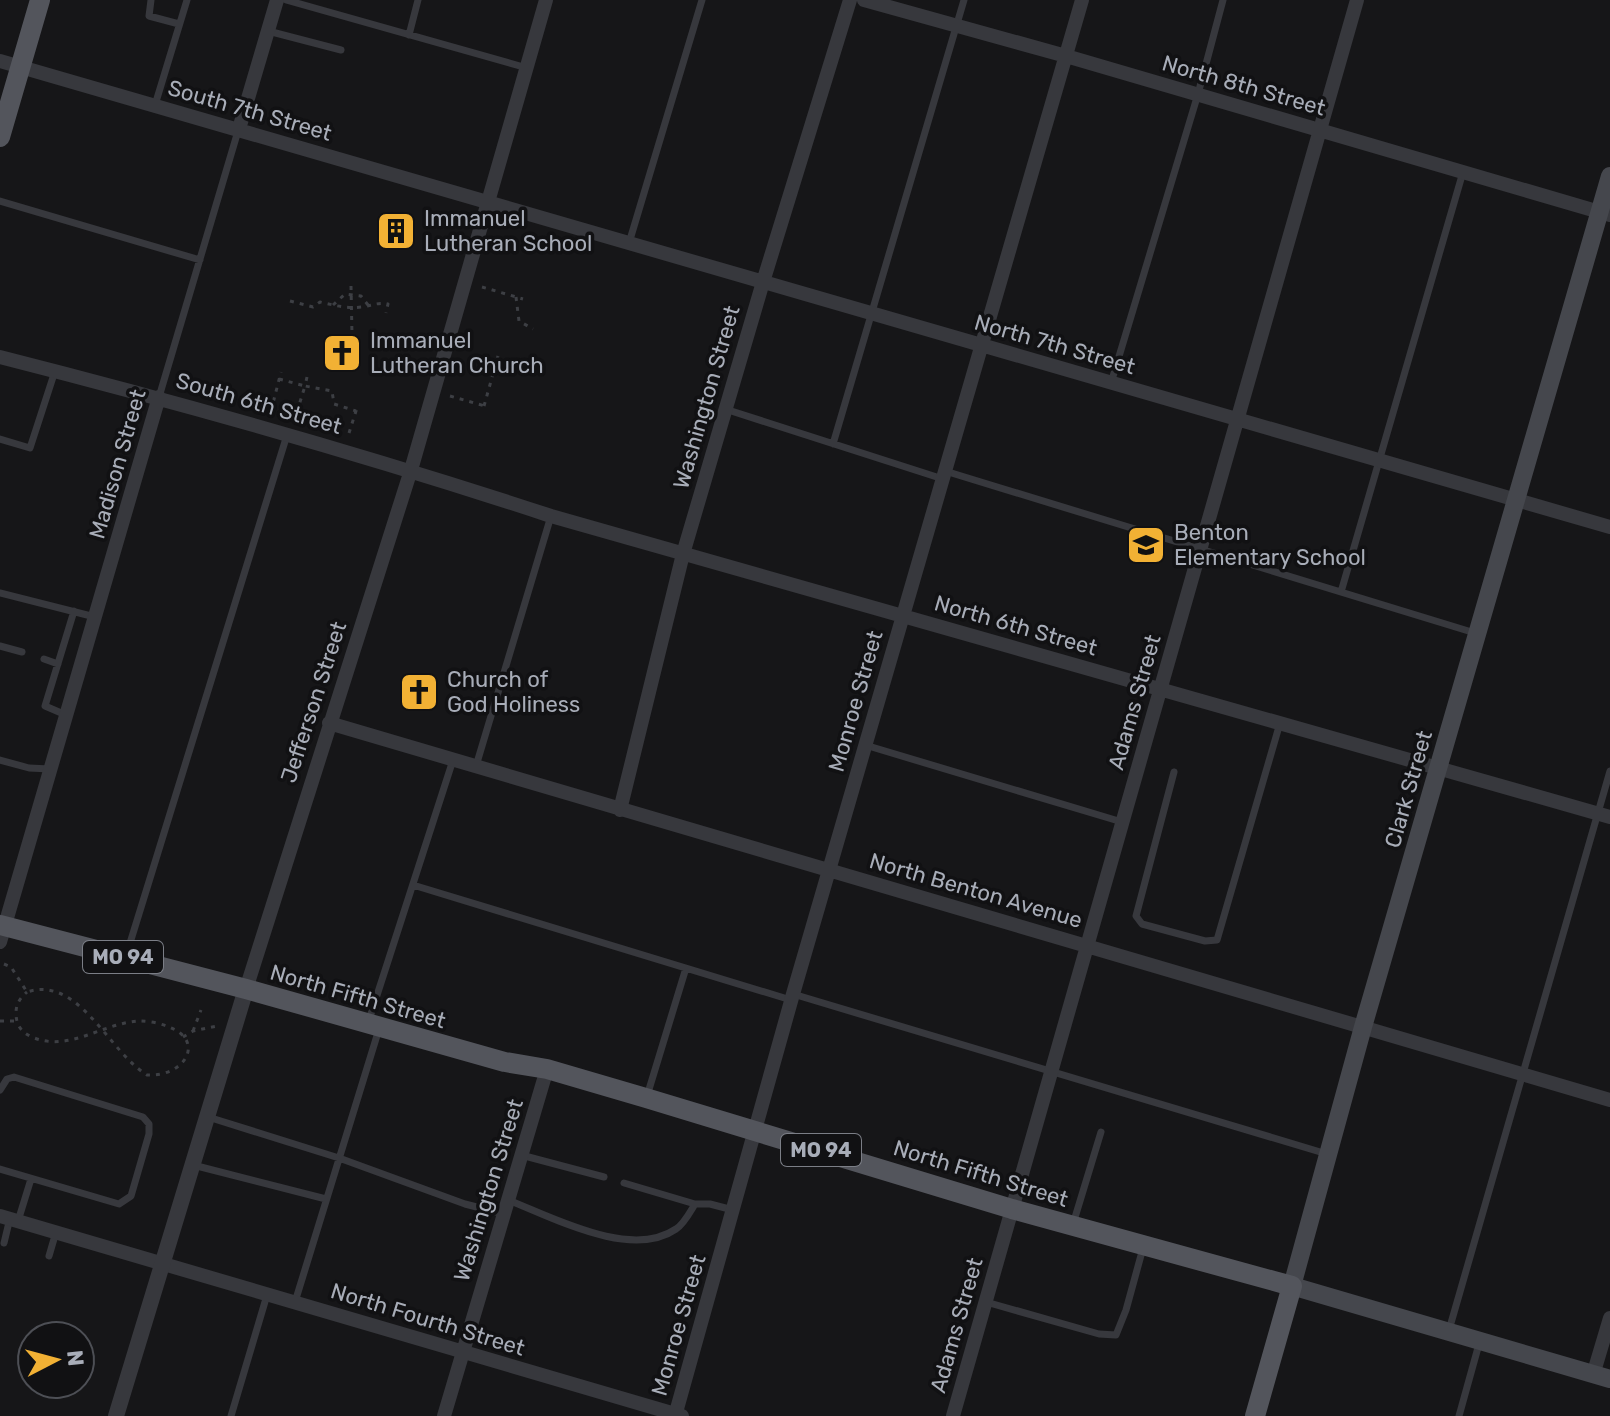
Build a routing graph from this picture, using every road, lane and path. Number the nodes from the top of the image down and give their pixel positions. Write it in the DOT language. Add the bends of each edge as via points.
graph roads {
  1 [pos="40,0"];
  2 [pos="151,0"];
  3 [pos="187,0"];
  4 [pos="277,0"];
  5 [pos="286,0"];
  6 [pos="418,0"];
  7 [pos="546,0"];
  8 [pos="702,0"];
  9 [pos="850,0"];
  10 [pos="864,0"];
  11 [pos="964,0"];
  12 [pos="1082,0"];
  13 [pos="1223,0"];
  14 [pos="1357,0"];
  15 [pos="179,24"];
  16 [pos="957,26"];
  17 [pos="268,31"];
  18 [pos="409,35"];
  19 [pos="341,50"];
  20 [pos="1066,56"];
  21 [pos="10,64"];
  22 [pos="527,68"];
  23 [pos="1198,94"];
  24 [pos="155,105"];
  25 [pos="239,129"];
  26 [pos="1320,130"];
  27 [pos="0,137"];
  28 [pos="1463,172"];
  29 [pos="1610,176"];
  30 [pos="0,201"];
  31 [pos="488,203"];
  32 [pos="1605,214"];
  33 [pos="629,243"];
  34 [pos="200,260"];
  35 [pos="763,282"];
  36 [pos="351,286"];
  37 [pos="482,287"];
  38 [pos="516,297"];
  39 [pos="523,299"];
  40 [pos="290,301"];
  41 [pos="333,305"];
  42 [pos="368,305"];
  43 [pos="386,313"];
  44 [pos="871,313"];
  45 [pos="533,329"];
  46 [pos="352,335"];
  47 [pos="982,345"];
  48 [pos="498,356"];
  49 [pos="0,357"];
  50 [pos="55,371"];
  51 [pos="281,372"];
  52 [pos="307,377"];
  53 [pos="279,379"];
  54 [pos="1111,383"];
  55 [pos="305,386"];
  56 [pos="450,396"];
  57 [pos="159,397"];
  58 [pos="725,409"];
  59 [pos="271,411"];
  60 [pos="295,418"];
  61 [pos="1238,419"];
  62 [pos="349,433"];
  63 [pos="287,435"];
  64 [pos="0,439"];
  65 [pos="833,444"];
  66 [pos="1379,460"];
  67 [pos="411,470"];
  68 [pos="944,475"];
  69 [pos="1517,500"];
  70 [pos="551,516"];
  71 [pos="1610,527"];
  72 [pos="1200,549"];
  73 [pos="683,554"];
  74 [pos="1341,592"];
  75 [pos="0,593"];
  76 [pos="74,611"];
  77 [pos="903,616"];
  78 [pos="95,617"];
  79 [pos="1478,634"];
  80 [pos="0,646"];
  81 [pos="22,652"];
  82 [pos="44,659"];
  83 [pos="58,664"];
  84 [pos="1160,689"];
  85 [pos="66,715"];
  86 [pos="329,723"];
  87 [pos="1280,723"];
  88 [pos="865,745"];
  89 [pos="0,760"];
  90 [pos="453,760"];
  91 [pos="476,766"];
  92 [pos="50,769"];
  93 [pos="1438,769"];
  94 [pos="1610,771"];
  95 [pos="1174,772"];
  96 [pos="620,810"];
  97 [pos="1604,816"];
  98 [pos="1122,822"];
  99 [pos="829,870"];
  100 [pos="413,885"];
  101 [pos="2,931"];
  102 [pos="1087,946"];
  103 [pos="126,958"];
  104 [pos="4,964"];
  105 [pos="686,968"];
  106 [pos="246,989"];
  107 [pos="27,992"];
  108 [pos="792,997"];
  109 [pos="201,1010"];
  110 [pos="0,1021"];
  111 [pos="16,1021"];
  112 [pos="218,1026"];
  113 [pos="373,1026"];
  114 [pos="1363,1027"];
  115 [pos="102,1031"];
  116 [pos="193,1031"];
  117 [pos="183,1037"];
  118 [pos="547,1069"];
  119 [pos="1051,1073"];
  120 [pos="1522,1074"];
  121 [pos="0,1090"];
  122 [pos="646,1098"];
  123 [pos="1610,1100"];
  124 [pos="208,1117"];
  125 [pos="755,1130"];
  126 [pos="1101,1132"];
  127 [pos="1329,1154"];
  128 [pos="521,1155"];
  129 [pos="339,1158"];
  130 [pos="193,1165"];
  131 [pos="0,1169"];
  132 [pos="604,1177"];
  133 [pos="31,1179"];
  134 [pos="624,1183"];
  135 [pos="326,1199"];
  136 [pos="695,1204"];
  137 [pos="506,1207"];
  138 [pos="1012,1209"];
  139 [pos="733,1210"];
  140 [pos="9,1218"];
  141 [pos="1073,1226"];
  142 [pos="56,1232"];
  143 [pos="4,1243"];
  144 [pos="1144,1245"];
  145 [pos="49,1256"];
  146 [pos="161,1264"];
  147 [pos="1292,1286"];
  148 [pos="267,1295"];
  149 [pos="295,1302"];
  150 [pos="986,1302"];
  151 [pos="1610,1318"];
  152 [pos="1448,1333"];
  153 [pos="1480,1342"];
  154 [pos="462,1353"];
  155 [pos="1602,1377"];
  156 [pos="677,1415"];
  157 [pos="116,1416"];
  158 [pos="231,1416"];
  159 [pos="444,1416"];
  160 [pos="953,1416"];
  161 [pos="1255,1416"];
  162 [pos="1459,1416"];
  1 -- 21 [label="main road"];
  2 -- 15 [label="lane" via="149,16"];
  3 -- 15 [label="lane"];
  4 -- 17 [label="street, Madison Street"];
  5 -- 18 [label="lane"];
  6 -- 18 [label="lane"];
  7 -- 22 [label="street, Jefferson Street"];
  8 -- 33 [label="lane"];
  9 -- 35 [label="street, Washington Street"];
  10 -- 16 [label="street, North 8th Street"];
  11 -- 16 [label="lane"];
  12 -- 20 [label="street, Monroe Street"];
  13 -- 23 [label="lane"];
  14 -- 26 [label="street, Adams Street"];
  15 -- 24 [label="lane"];
  16 -- 20 [label="street, North 8th Street"];
  16 -- 44 [label="lane"];
  17 -- 19 [label="lane"];
  17 -- 25 [label="street, Madison Street"];
  18 -- 22 [label="lane"];
  20 -- 23 [label="street, North 8th Street"];
  20 -- 47 [label="street, Monroe Street"];
  21 -- 24 [label="street, South 7th Street"];
  21 -- 27 [label="main road"];
  22 -- 31 [label="street, Jefferson Street"];
  23 -- 26 [label="street, North 8th Street"];
  23 -- 54 [label="lane"];
  24 -- 25 [label="street, South 7th Street"];
  25 -- 31 [label="street, South 7th Street"];
  25 -- 34 [label="lane, Madison Street"];
  26 -- 28 [label="street, North 8th Street"];
  26 -- 61 [label="street, Adams Street"];
  28 -- 32 [label="street, North 8th Street"];
  28 -- 66 [label="lane"];
  29 -- 32 [label="main road, Clark Street"];
  30 -- 34 [label="lane"];
  31 -- 33 [label="street, North 7th Street"];
  31 -- 67 [label="street, Jefferson Street"];
  32 -- 69 [label="main road, Clark Street"];
  33 -- 35 [label="street, North 7th Street"];
  34 -- 57 [label="lane, Madison Street"];
  35 -- 44 [label="street, North 7th Street"];
  35 -- 58 [label="street, Washington Street"];
  36 -- 46 [label="path, bridge"];
  37 -- 38 [label="path"];
  38 -- 39 [label="path"];
  38 -- 45 [label="path" via="519,321"];
  40 -- 41 [label="path"];
  41 -- 42 [label="path"];
  41 -- 42 [label="path" via="345,294 361,296"];
  42 -- 43 [label="path" via="388,304"];
  44 -- 47 [label="street, North 7th Street"];
  44 -- 65 [label="lane"];
  47 -- 54 [label="street, North 7th Street"];
  47 -- 68 [label="street, Monroe Street"];
  48 -- 56 [label="path" via="485,406"];
  49 -- 50 [label="street, South 6th Street"];
  50 -- 57 [label="street, South 6th Street"];
  50 -- 64 [label="lane" via="30,448"];
  51 -- 53 [label="path"];
  52 -- 55 [label="path"];
  53 -- 55 [label="path"];
  53 -- 59 [label="path"];
  54 -- 61 [label="street, North 7th Street"];
  55 -- 60 [label="path"];
  55 -- 62 [label="path" via="332,391 334,404 357,408"];
  57 -- 63 [label="street, South 6th Street"];
  57 -- 78 [label="street, Madison Street"];
  58 -- 65 [label="lane"];
  58 -- 73 [label="street, Washington Street"];
  61 -- 66 [label="street, North 7th Street"];
  61 -- 72 [label="street, Adams Street"];
  63 -- 67 [label="street, South 6th Street"];
  63 -- 103 [label="lane"];
  65 -- 68 [label="lane"];
  66 -- 69 [label="street, North 7th Street"];
  66 -- 74 [label="lane"];
  67 -- 70 [label="street, North 6th Street"];
  67 -- 86 [label="street, Jefferson Street"];
  68 -- 72 [label="lane"];
  68 -- 77 [label="street, Monroe Street"];
  69 -- 71 [label="street, North 7th Street"];
  69 -- 79 [label="main road, Clark Street"];
  70 -- 73 [label="street, North 6th Street"];
  70 -- 91 [label="lane"];
  72 -- 74 [label="lane"];
  72 -- 84 [label="street, Adams Street"];
  73 -- 77 [label="street, North 6th Street"];
  73 -- 96 [label="street, Washington Street"];
  74 -- 79 [label="lane"];
  75 -- 76 [label="lane"];
  76 -- 78 [label="lane"];
  76 -- 83 [label="lane"];
  77 -- 84 [label="street, North 6th Street"];
  77 -- 88 [label="street, Monroe Street"];
  78 -- 85 [label="street, Madison Street"];
  79 -- 93 [label="main road, Clark Street"];
  80 -- 81 [label="lane"];
  82 -- 83 [label="lane"];
  83 -- 85 [label="lane" via="45,706"];
  84 -- 87 [label="street, North 6th Street"];
  84 -- 98 [label="street, Adams Street"];
  85 -- 92 [label="street, Madison Street"];
  86 -- 90 [label="street, North Benton Avenue"];
  86 -- 106 [label="street, Jefferson Street"];
  87 -- 93 [label="street, North 6th Street"];
  87 -- 95 [label="lane" via="1217,940 1142,924 1136,916"];
  88 -- 98 [label="lane"];
  88 -- 99 [label="street, Monroe Street"];
  89 -- 92 [label="lane"];
  90 -- 91 [label="street, North Benton Avenue"];
  90 -- 100 [label="lane"];
  91 -- 96 [label="street, North Benton Avenue"];
  92 -- 101 [label="street, Madison Street"];
  93 -- 97 [label="street, North 6th Street"];
  93 -- 114 [label="main road, Clark Street"];
  94 -- 97 [label="lane"];
  96 -- 99 [label="street, North Benton Avenue"];
  97 -- 120 [label="lane"];
  98 -- 102 [label="street, Adams Street"];
  99 -- 102 [label="street, North Benton Avenue"];
  99 -- 108 [label="street, Monroe Street"];
  100 -- 105 [label="lane"];
  100 -- 113 [label="lane"];
  101 -- 103 [label="main road, MO 94"];
  102 -- 114 [label="street, North Benton Avenue"];
  102 -- 119 [label="street, Adams Street"];
  103 -- 106 [label="main road, MO 94"];
  104 -- 107 [label="path"];
  105 -- 108 [label="lane"];
  105 -- 122 [label="lane"];
  106 -- 113 [label="main road, North Fifth Street / MO 94"];
  106 -- 124 [label="street, Jefferson Street"];
  107 -- 111 [label="path" via="16,1008"];
  107 -- 115 [label="path" via="71,998"];
  108 -- 119 [label="lane"];
  108 -- 125 [label="street, Monroe Street"];
  109 -- 116 [label="path"];
  110 -- 111 [label="path"];
  111 -- 115 [label="path" via="26,1034 48,1041"];
  112 -- 116 [label="path"];
  113 -- 118 [label="main road, North Fifth Street / MO 94"];
  113 -- 129 [label="lane"];
  114 -- 120 [label="street, North Benton Avenue"];
  114 -- 127 [label="main road, Clark Street"];
  115 -- 117 [label="path" via="140,1021 167,1026"];
  115 -- 117 [label="path" via="147,1075 180,1068 188,1053"];
  116 -- 117 [label="path"];
  118 -- 122 [label="main road, North Fifth Street / MO 94"];
  118 -- 128 [label="street, Washington Street"];
  119 -- 127 [label="lane"];
  119 -- 138 [label="street, Adams Street"];
  120 -- 123 [label="street, North Benton Avenue"];
  120 -- 152 [label="lane"];
  121 -- 133 [label="lane" via="14,1077 143,1117 149,1124 125,1202"];
  122 -- 125 [label="main road, North Fifth Street / MO 94"];
  124 -- 129 [label="lane"];
  124 -- 130 [label="street, Jefferson Street"];
  125 -- 138 [label="main road, North Fifth Street / MO 94"];
  125 -- 139 [label="street, Monroe Street"];
  126 -- 141 [label="lane"];
  127 -- 147 [label="main road, Clark Street"];
  128 -- 132 [label="lane"];
  128 -- 137 [label="street, Washington Street"];
  129 -- 135 [label="lane"];
  129 -- 137 [label="lane" via="465,1204"];
  130 -- 135 [label="lane"];
  130 -- 146 [label="street, Jefferson Street"];
  131 -- 133 [label="lane"];
  133 -- 140 [label="lane"];
  134 -- 136 [label="lane"];
  135 -- 149 [label="lane"];
  136 -- 137 [label="lane" via="678,1229 632,1241"];
  136 -- 139 [label="lane"];
  137 -- 154 [label="street, Washington Street"];
  138 -- 141 [label="main road, North Fifth Street / MO 94"];
  138 -- 150 [label="street, Adams Street"];
  139 -- 156 [label="street, Monroe Street"];
  140 -- 142 [label="street, North Fourth Street"];
  140 -- 143 [label="lane"];
  141 -- 144 [label="main road, North Fifth Street / MO 94"];
  142 -- 145 [label="lane"];
  142 -- 146 [label="street, North Fourth Street"];
  144 -- 147 [label="main road, North Fifth Street / MO 94"];
  144 -- 150 [label="lane" via="1116,1335"];
  146 -- 148 [label="street, North Fourth Street"];
  146 -- 157 [label="street, Jefferson Street"];
  147 -- 152 [label="main road, North Fifth Street"];
  147 -- 161 [label="main road, Clark Street"];
  148 -- 149 [label="street, North Fourth Street"];
  148 -- 158 [label="lane"];
  149 -- 154 [label="street, North Fourth Street"];
  150 -- 160 [label="street, Adams Street"];
  151 -- 155 [label="street"];
  152 -- 153 [label="main road, North Fifth Street"];
  153 -- 155 [label="main road, North Fifth Street"];
  153 -- 162 [label="lane"];
  154 -- 156 [label="street, North Fourth Street"];
  154 -- 159 [label="street, Washington Street"];
}
